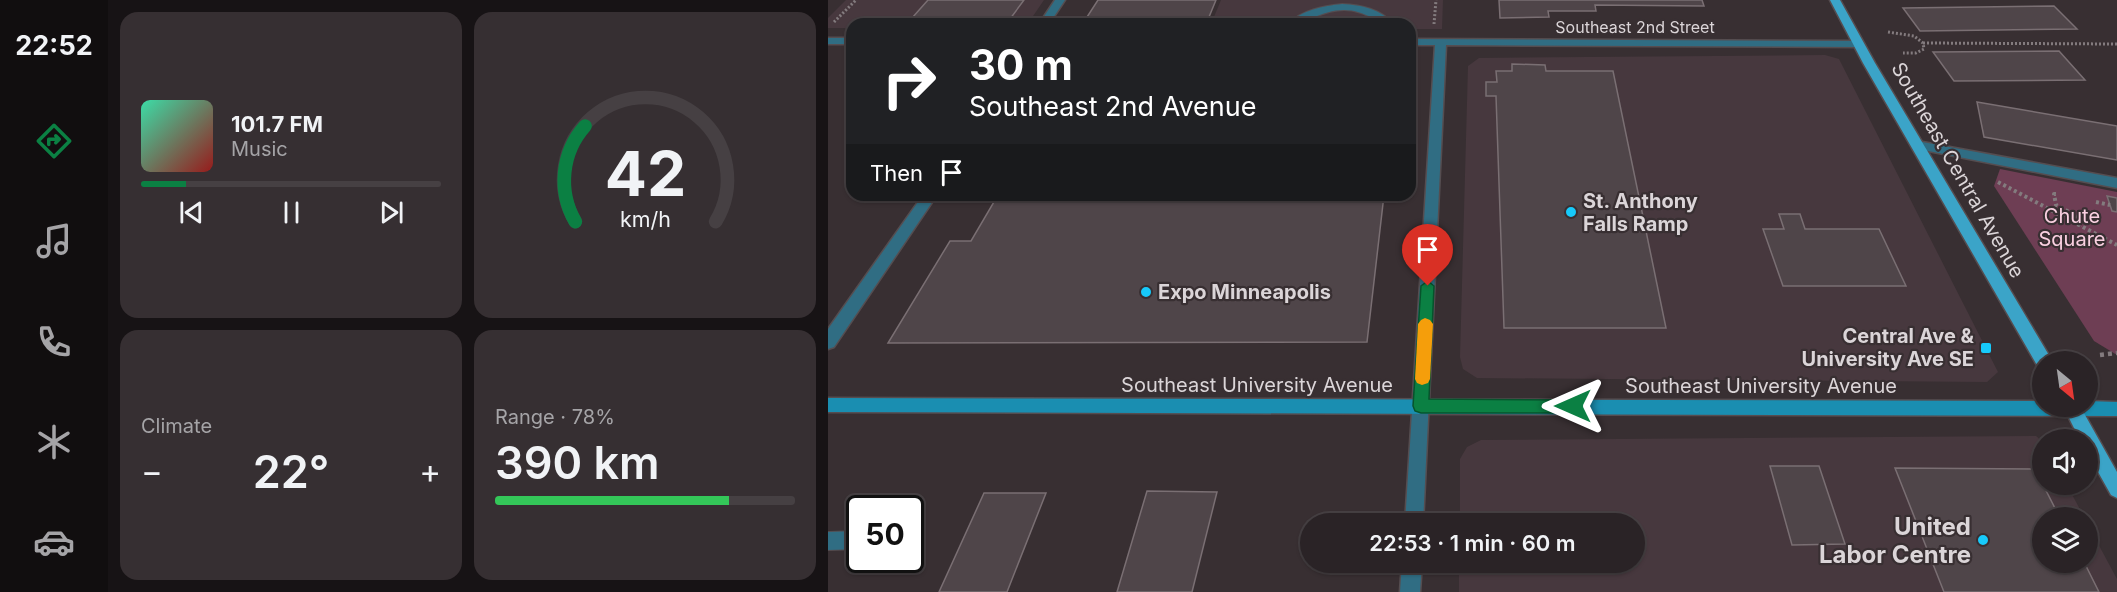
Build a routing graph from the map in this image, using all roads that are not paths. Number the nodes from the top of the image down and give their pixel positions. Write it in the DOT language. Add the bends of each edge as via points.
graph roads {
  1 [pos="1060,0"];
  2 [pos="1835,0"];
  3 [pos="1048,18"];
  4 [pos="1301,18"];
  5 [pos="1382,18"];
  6 [pos="828,41"];
  7 [pos="846,41"];
  8 [pos="1416,42"];
  9 [pos="1441,42"];
  10 [pos="1859,44"];
  11 [pos="1917,145"];
  12 [pos="2117,183"];
  13 [pos="926,201"];
  14 [pos="828,342"];
  15 [pos="2038,351"];
  16 [pos="828,405"];
  17 [pos="1421,406"];
  18 [pos="2032,407"];
  19 [pos="2098,408"];
  20 [pos="2117,409"];
  21 [pos="2077,417"];
  22 [pos="2117,489"];
  23 [pos="1415,513"];
  24 [pos="846,540"];
  25 [pos="828,541"];
  26 [pos="1411,573"];
  27 [pos="1410,592"];
  1 -- 3 [label="street"];
  2 -- 10 [label="main road, Southeast Central Avenue"];
  4 -- 5 [label="lane" via="1320,9 1353,6 1374,11"];
  6 -- 7 [label="street"];
  8 -- 9 [label="street, Southeast 2nd Street"];
  9 -- 10 [label="street, Southeast 2nd Street"];
  9 -- 17 [label="street"];
  10 -- 11 [label="main road, Southeast Central Avenue"];
  11 -- 12 [label="street"];
  11 -- 15 [label="main road, Southeast Central Avenue"];
  13 -- 14 [label="street"];
  16 -- 17 [label="main road, Southeast University Avenue"];
  17 -- 18 [label="main road, Southeast University Avenue"];
  17 -- 23 [label="street"];
  19 -- 20 [label="main road, Southeast University Avenue"];
  21 -- 22 [label="main road"];
  24 -- 25 [label="lane"];
  26 -- 27 [label="street"];
}
